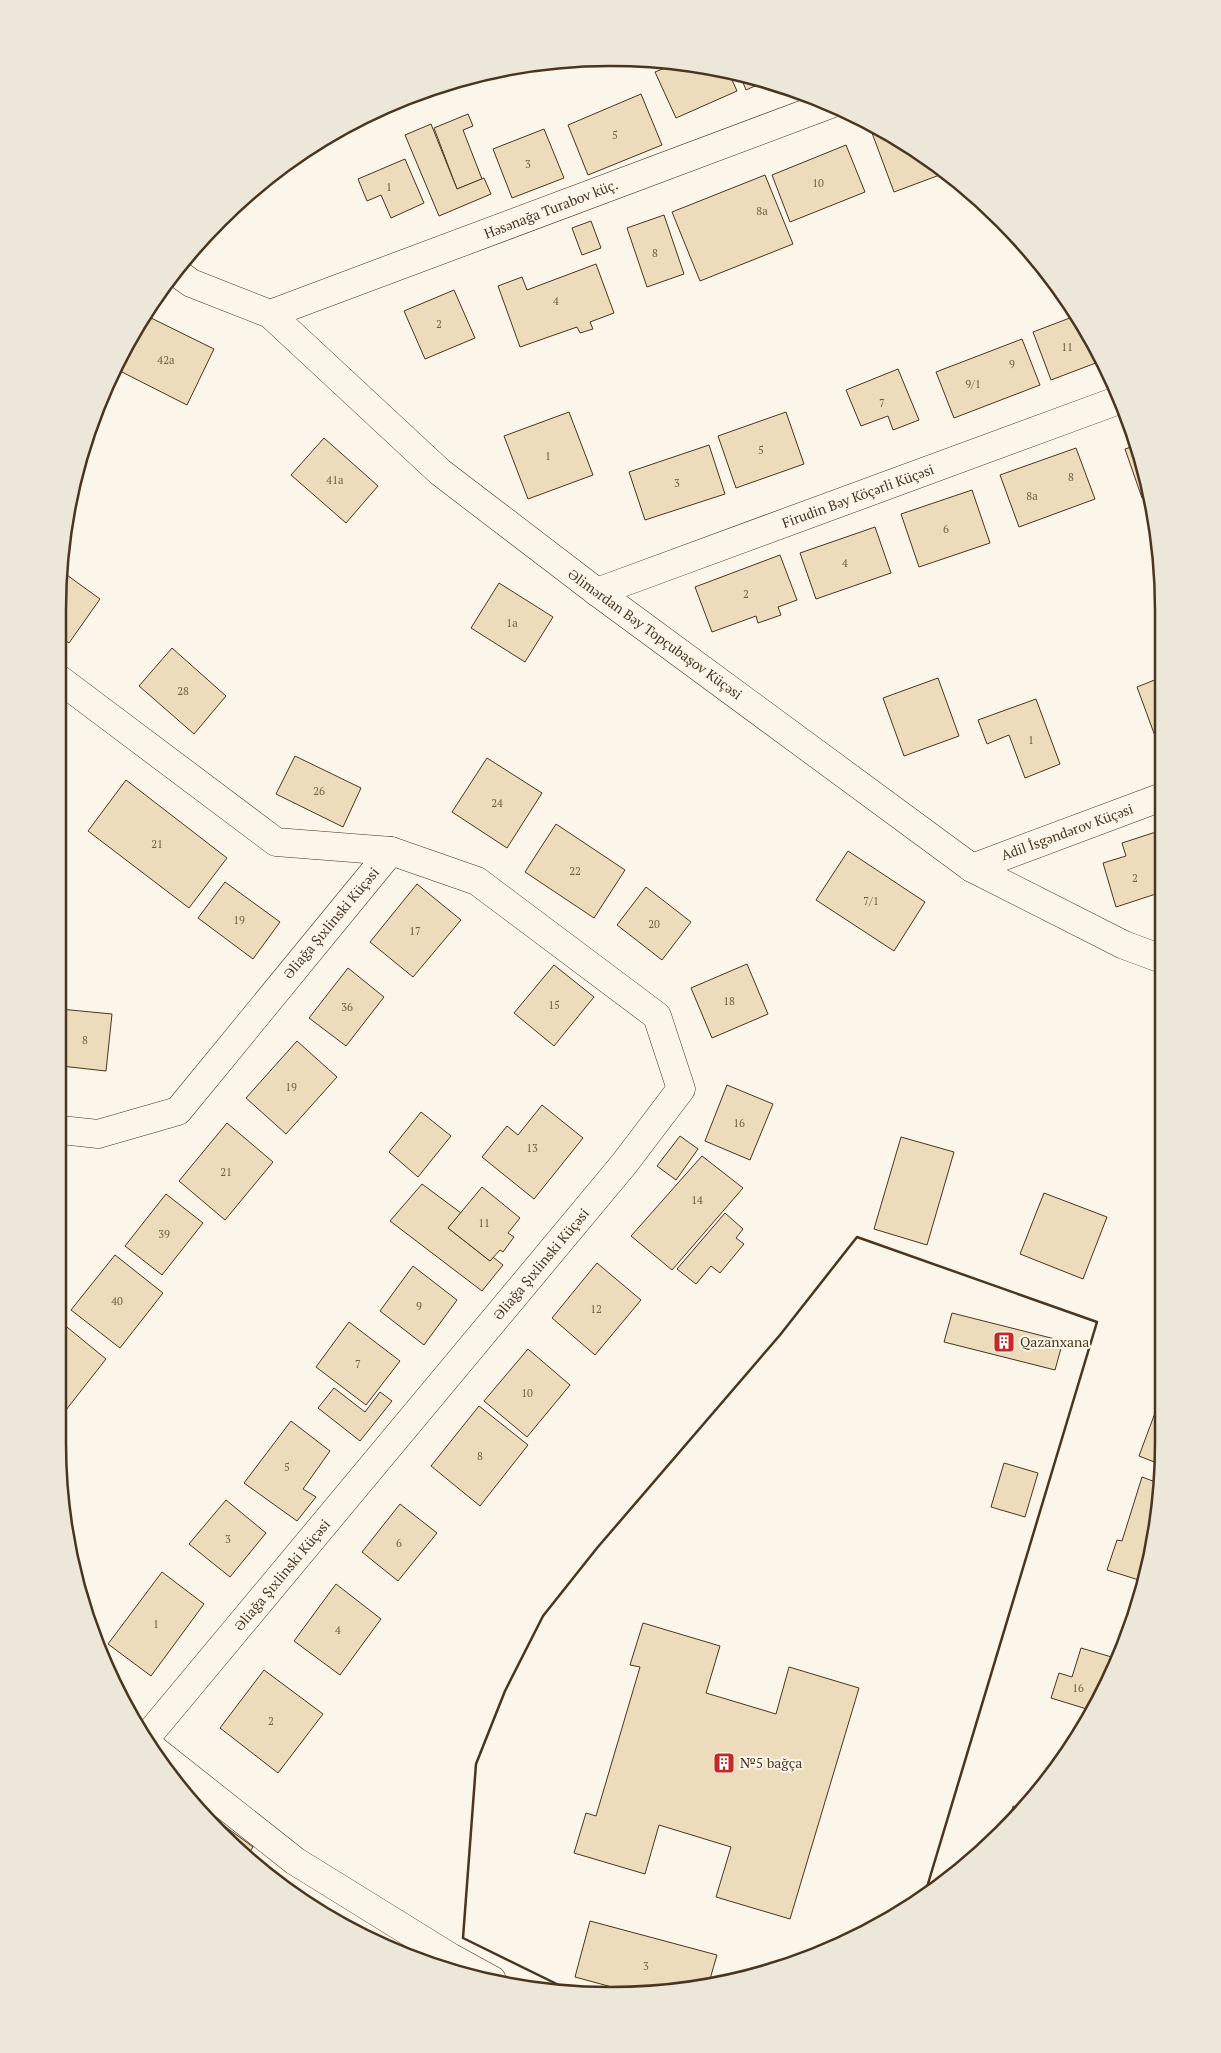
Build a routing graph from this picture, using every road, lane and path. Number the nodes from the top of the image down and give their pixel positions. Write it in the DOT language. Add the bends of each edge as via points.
graph roads {
  1 [pos="820,108"];
  2 [pos="181,276"];
  3 [pos="270,314"];
  4 [pos="1113,402"];
  5 [pos="597,592"];
  6 [pos="66,684"];
  7 [pos="1155,800"];
  8 [pos="391,851"];
  9 [pos="972,868"];
  10 [pos="1155,956"];
  11 [pos="66,1131"];
  12 [pos="150,1733"];
  13 [pos="172,1764"];
  14 [pos="470,1968"];
  1 -- 3 [label="street, Həsənağa Turabov küç."];
  2 -- 3 [label="street, Əlimərdan Bəy Topçubaşov Küçəsi" via="191,283"];
  3 -- 5 [label="street, Əlimərdan Bəy Topçubaşov Küçəsi" via="440,472"];
  4 -- 5 [label="street, Firudin Bəy Köçərli Küçəsi"];
  5 -- 9 [label="street, Əlimərdan Bəy Topçubaşov Küçəsi"];
  6 -- 8 [label="street, Əliağa Şıxlinski Küçəsi" via="276,842"];
  7 -- 9 [label="street, Adil İsgəndərov Küçəsi"];
  8 -- 11 [label="street, Əliağa Şıxlinski Küçəsi" via="178,1111 98,1134"];
  8 -- 12 [label="street, Əliağa Şıxlinski Küçəsi" via="477,881 657,1016 680,1089 624,1164"];
  9 -- 10 [label="street, Əlimərdan Bəy Topçubaşov Küçəsi" via="1124,945"];
  13 -- 14 [label="street" via="294,1862"];
}
